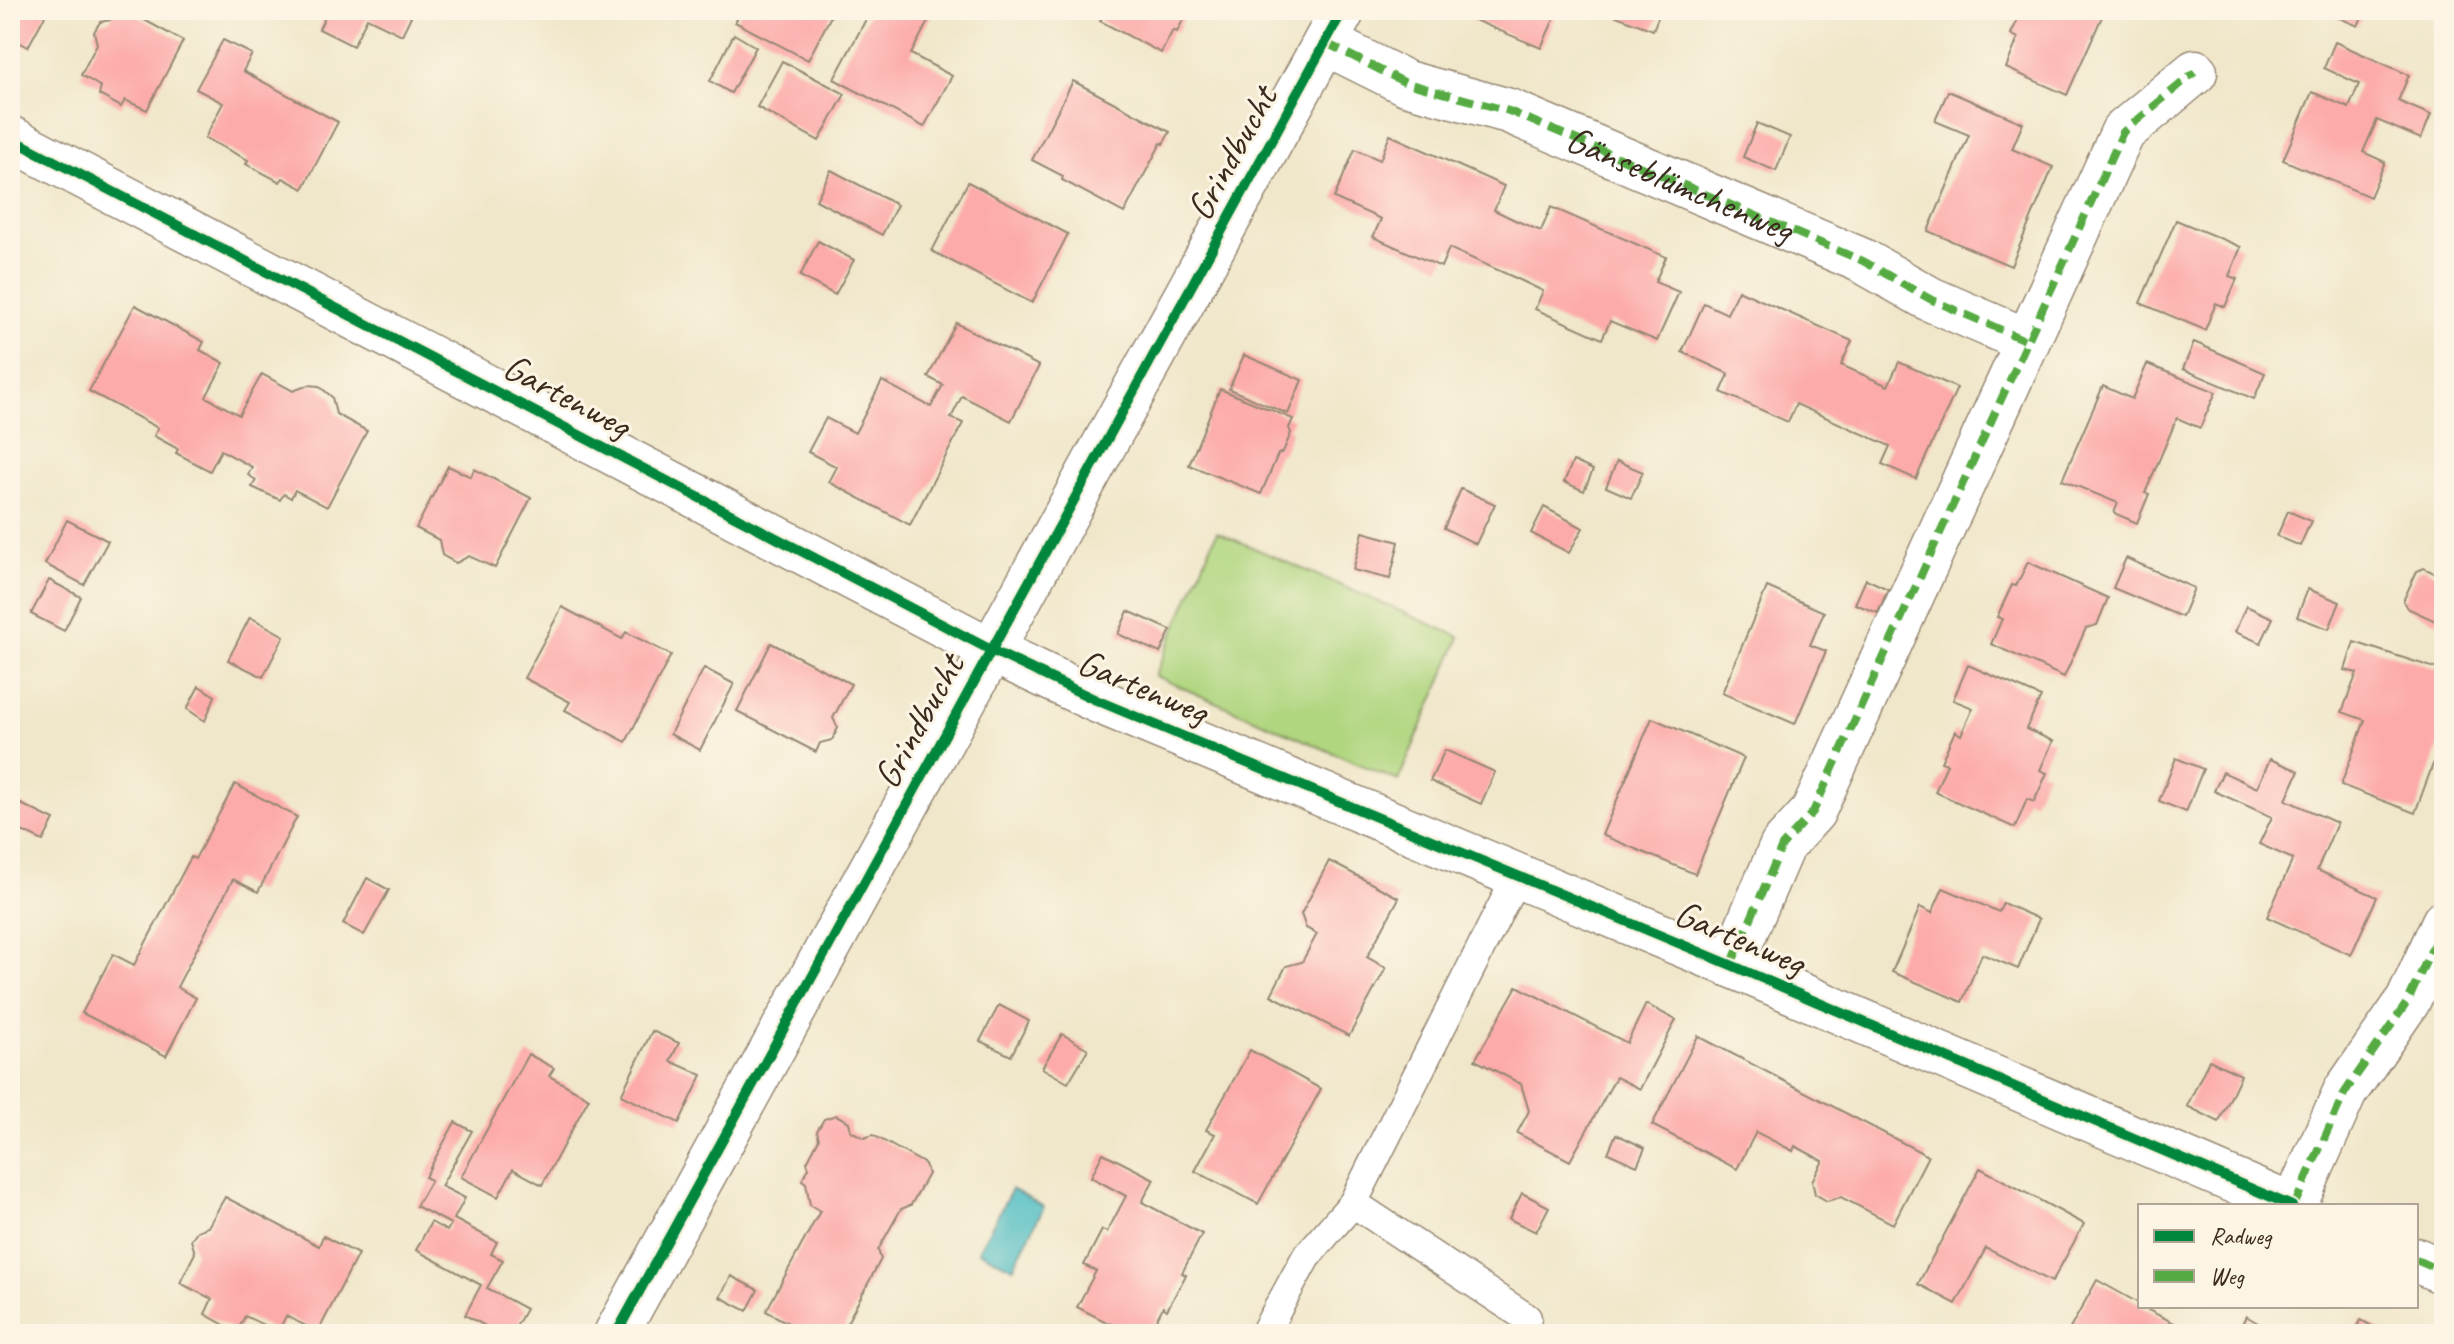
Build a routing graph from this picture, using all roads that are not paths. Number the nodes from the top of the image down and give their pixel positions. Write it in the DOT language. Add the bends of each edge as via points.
graph roads {
  1 [pos="1334,26"];
  2 [pos="2195,72"];
  3 [pos="10,138"];
  4 [pos="2027,341"];
  5 [pos="991,650"];
  6 [pos="1517,876"];
  7 [pos="2444,922"];
  8 [pos="1731,965"];
  9 [pos="1353,1203"];
  10 [pos="2288,1204"];
  11 [pos="2294,1204"];
  12 [pos="2418,1261"];
  13 [pos="2444,1272"];
  14 [pos="1527,1318"];
  15 [pos="616,1334"];
  16 [pos="1264,1334"];
  1 -- 4 [label="street, Gänseblümchenweg" via="1406,83 1509,111 1863,261 1930,299"];
  1 -- 5 [label="street, Grindbucht"];
  2 -- 4 [label="street" via="2123,132"];
  3 -- 5 [label="street, Gartenweg"];
  4 -- 8 [label="street" via="1813,812 1782,846"];
  5 -- 6 [label="street, Gartenweg" via="1096,700"];
  5 -- 15 [label="street, Grindbucht"];
  6 -- 8 [label="street, Gartenweg"];
  6 -- 9 [label="lane"];
  7 -- 11 [label="street" via="2408,1001 2345,1092"];
  8 -- 10 [label="street, Gartenweg"];
  9 -- 14 [label="lane"];
  9 -- 16 [label="lane" via="1306,1257"];
  12 -- 13 [label="street"];
}
